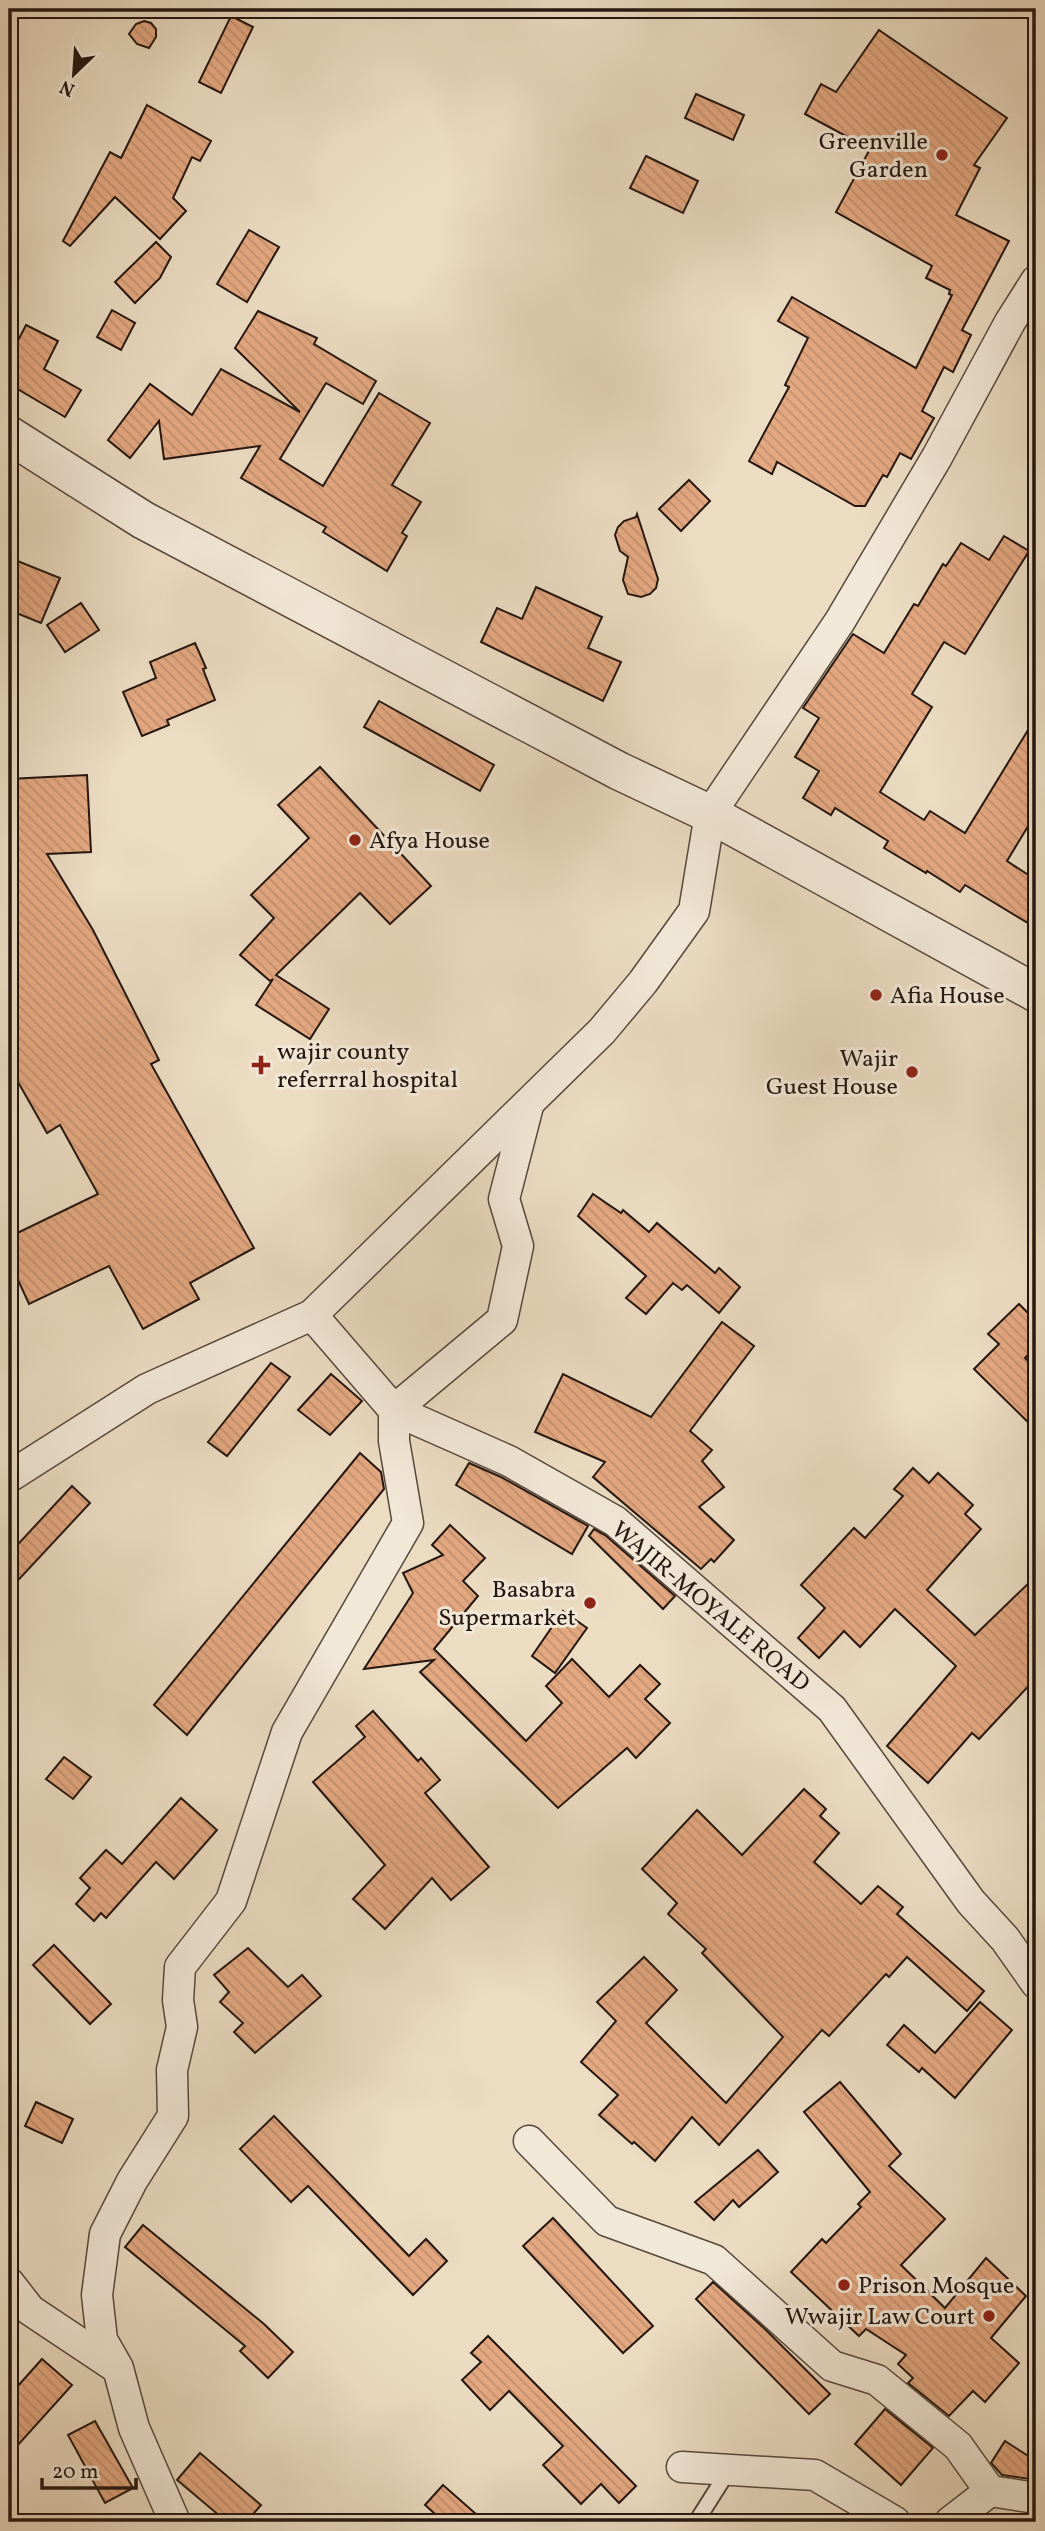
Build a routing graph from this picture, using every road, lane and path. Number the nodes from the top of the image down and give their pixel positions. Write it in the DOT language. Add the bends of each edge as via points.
graph roads {
  1 [pos="1036,281"];
  2 [pos="9,435"];
  3 [pos="710,814"];
  4 [pos="1036,993"];
  5 [pos="528,1106"];
  6 [pos="312,1315"];
  7 [pos="394,1410"];
  8 [pos="9,1477"];
  9 [pos="1036,1983"];
  10 [pos="528,2141"];
  11 [pos="9,2283"];
  12 [pos="118,2368"];
  13 [pos="682,2467"];
  14 [pos="729,2470"];
  15 [pos="990,2491"];
  16 [pos="1036,2498"];
  17 [pos="175,2522"];
  18 [pos="696,2522"];
  19 [pos="895,2522"];
  20 [pos="950,2522"];
  1 -- 3 [label="street" via="840,621"];
  2 -- 3 [label="street" via="143,520 619,771"];
  3 -- 4 [label="street"];
  3 -- 5 [label="street" via="694,911 602,1031"];
  5 -- 6 [label="street"];
  5 -- 7 [label="street" via="504,1199 518,1246 502,1320"];
  6 -- 7 [label="street, WAJIR-MOYALE ROAD"];
  6 -- 8 [label="street" via="147,1389"];
  7 -- 9 [label="street, WAJIR-MOYALE ROAD" via="509,1461 615,1521 832,1709 971,1902"];
  7 -- 12 [label="street" via="394,1441 408,1523 287,1732 231,1901 180,1967 182,2026 172,2070 173,2116 105,2234 98,2306 102,2340"];
  10 -- 15 [label="street" via="607,2221 714,2260 832,2365 877,2380 958,2446"];
  11 -- 12 [label="street" via="30,2310"];
  12 -- 17 [label="street" via="134,2428"];
  13 -- 14 [label="street"];
  14 -- 18 [label="lane"];
  14 -- 19 [label="street" via="815,2475"];
  15 -- 16 [label="street"];
  15 -- 20 [label="street"];
}
